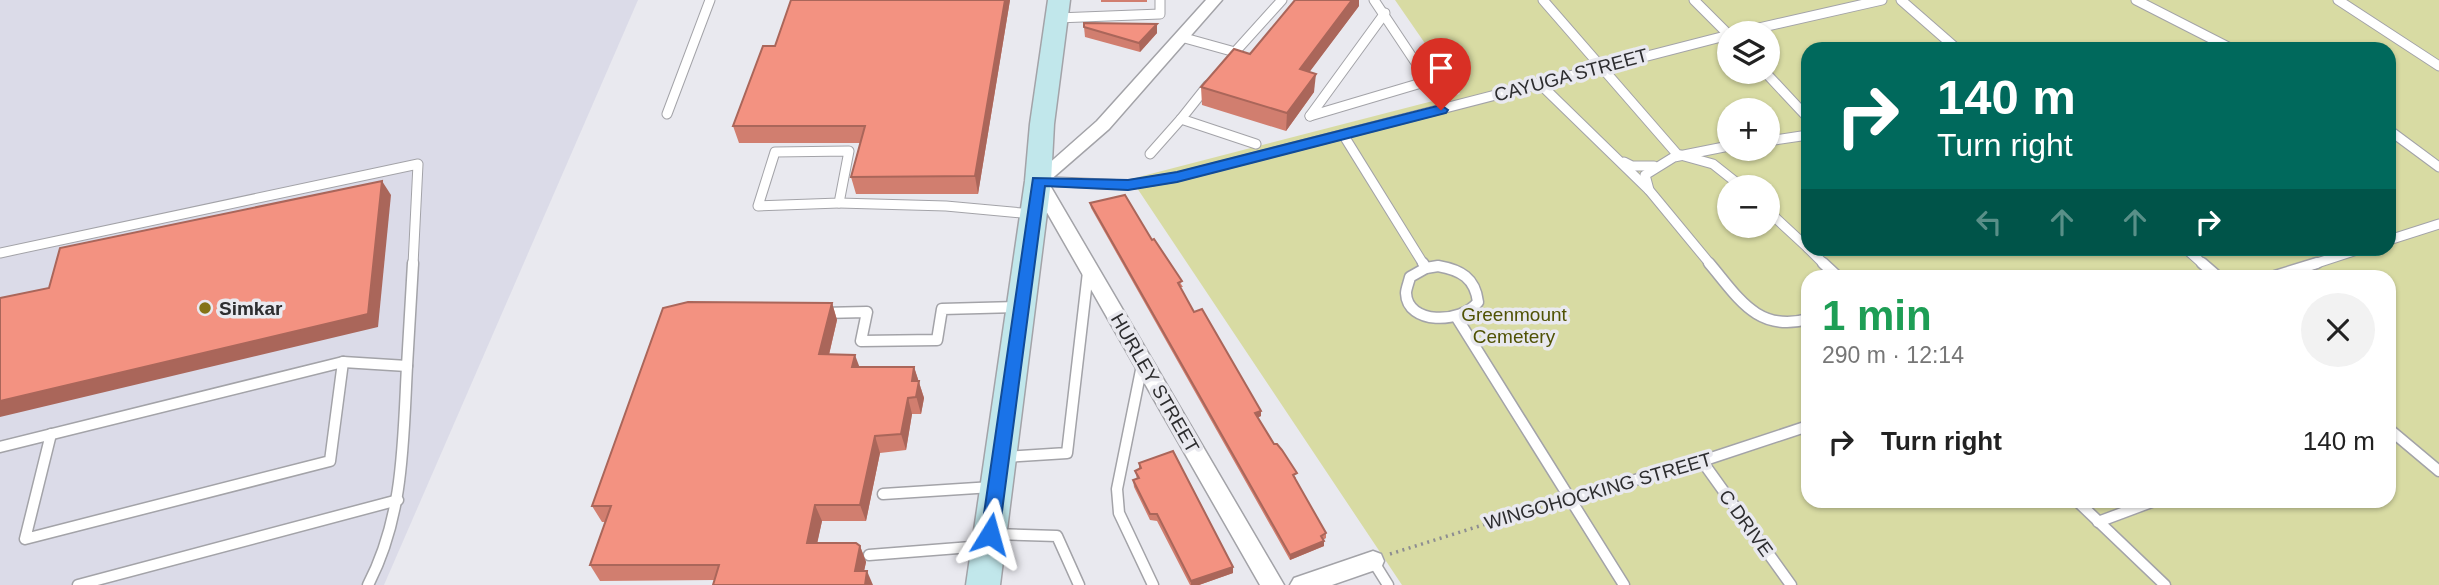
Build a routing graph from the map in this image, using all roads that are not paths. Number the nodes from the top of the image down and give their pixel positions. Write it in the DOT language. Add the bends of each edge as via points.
graph roads {
  1 [pos="710,0"];
  2 [pos="1160,0"];
  3 [pos="1214,0"];
  4 [pos="1282,0"];
  5 [pos="1374,0"];
  6 [pos="1543,0"];
  7 [pos="1694,0"];
  8 [pos="1882,0"];
  9 [pos="1901,0"];
  10 [pos="2136,0"];
  11 [pos="2338,0"];
  12 [pos="1058,9"];
  13 [pos="1385,13"];
  14 [pos="1717,23"];
  15 [pos="1780,23"];
  16 [pos="1181,37"];
  17 [pos="1717,38"];
  18 [pos="1949,42"];
  19 [pos="2218,42"];
  20 [pos="1235,52"];
  21 [pos="1227,62"];
  22 [pos="1601,66"];
  23 [pos="2439,66"];
  24 [pos="1212,81"];
  25 [pos="1539,83"];
  26 [pos="1776,84"];
  27 [pos="1801,111"];
  28 [pos="667,114"];
  29 [pos="1181,119"];
  30 [pos="2396,135"];
  31 [pos="1343,136"];
  32 [pos="1801,136"];
  33 [pos="1780,139"];
  34 [pos="1256,144"];
  35 [pos="1717,148"];
  36 [pos="1150,154"];
  37 [pos="1677,154"];
  38 [pos="1617,160"];
  39 [pos="1654,166"];
  40 [pos="2439,167"];
  41 [pos="1729,175"];
  42 [pos="1038,181"];
  43 [pos="1649,190"];
  44 [pos="839,203"];
  45 [pos="1034,214"];
  46 [pos="1780,222"];
  47 [pos="2439,224"];
  48 [pos="2396,238"];
  49 [pos="1801,242"];
  50 [pos="0,253"];
  51 [pos="1816,256"];
  52 [pos="2194,256"];
  53 [pos="2338,256"];
  54 [pos="1089,268"];
  55 [pos="1426,268"];
  56 [pos="1831,270"];
  57 [pos="2210,270"];
  58 [pos="2295,270"];
  59 [pos="1021,307"];
  60 [pos="813,313"];
  61 [pos="1457,318"];
  62 [pos="1801,321"];
  63 [pos="1143,361"];
  64 [pos="344,362"];
  65 [pos="407,366"];
  66 [pos="1801,428"];
  67 [pos="51,434"];
  68 [pos="2396,435"];
  69 [pos="0,447"];
  70 [pos="1001,457"];
  71 [pos="1702,461"];
  72 [pos="2439,471"];
  73 [pos="996,487"];
  74 [pos="883,494"];
  75 [pos="1568,499"];
  76 [pos="398,500"];
  77 [pos="2084,508"];
  78 [pos="2136,508"];
  79 [pos="2098,522"];
  80 [pos="869,555"];
  81 [pos="1380,558"];
  82 [pos="990,561"];
  83 [pos="78,585"];
  84 [pos="368,585"];
  85 [pos="1079,585"];
  86 [pos="1153,585"];
  87 [pos="1272,585"];
  88 [pos="1302,585"];
  89 [pos="1388,585"];
  90 [pos="1624,585"];
  91 [pos="1791,585"];
  92 [pos="2165,585"];
  1 -- 28 [label="lane"];
  2 -- 12 [label="lane" via="1160,14"];
  3 -- 16 [label="street"];
  4 -- 20 [label="lane"];
  5 -- 13 [label="lane"];
  6 -- 22 [label="lane"];
  7 -- 14 [label="lane"];
  8 -- 15 [label="lane"];
  9 -- 18 [label="lane"];
  10 -- 19 [label="lane"];
  11 -- 23 [label="lane"];
  12 -- 42 [label="main road"];
  13 -- 13 [label="lane" via="1429,81 1310,116 1355,54"];
  16 -- 20 [label="lane"];
  16 -- 42 [label="street" via="1103,125"];
  17 -- 22 [label="lane, CAYUGA STREET"];
  20 -- 21 [label="lane"];
  22 -- 25 [label="lane, CAYUGA STREET"];
  22 -- 37 [label="lane"];
  24 -- 29 [label="lane"];
  25 -- 31 [label="lane, CAYUGA STREET"];
  25 -- 38 [label="lane"];
  26 -- 27 [label="lane"];
  29 -- 34 [label="lane"];
  29 -- 36 [label="lane"];
  30 -- 40 [label="lane"];
  31 -- 42 [label="lane, CAYUGA STREET" via="1128,185"];
  31 -- 55 [label="lane"];
  32 -- 33 [label="lane"];
  35 -- 37 [label="lane"];
  37 -- 39 [label="lane"];
  37 -- 41 [label="lane" via="1717,164"];
  38 -- 39 [label="lane" via="1632,166"];
  38 -- 43 [label="lane"];
  39 -- 43 [label="lane" via="1645,175"];
  42 -- 45 [label="main road"];
  42 -- 54 [label="street, HURLEY STREET"];
  43 -- 62 [label="lane" via="1746,307 1777,323"];
  44 -- 44 [label="lane" via="849,150 775,152 758,206"];
  44 -- 45 [label="lane"];
  45 -- 59 [label="main road"];
  46 -- 49 [label="lane"];
  47 -- 48 [label="lane"];
  50 -- 65 [label="lane" via="418,164"];
  51 -- 56 [label="lane"];
  52 -- 57 [label="lane"];
  53 -- 58 [label="lane"];
  54 -- 63 [label="street, HURLEY STREET"];
  54 -- 70 [label="lane" via="1067,453"];
  55 -- 61 [label="lane" via="1438,266 1462,273 1476,289 1475,306"];
  55 -- 61 [label="lane" via="1410,277 1405,293 1408,301 1434,319"];
  59 -- 60 [label="lane" via="942,309 937,340 861,341 867,312"];
  59 -- 70 [label="main road"];
  61 -- 75 [label="lane"];
  63 -- 86 [label="lane" via="1117,489 1119,513"];
  63 -- 87 [label="street, HURLEY STREET"];
  64 -- 65 [label="lane"];
  64 -- 67 [label="lane"];
  64 -- 67 [label="lane" via="330,461 25,539"];
  65 -- 76 [label="lane"];
  66 -- 71 [label="lane, WINGOHOCKING STREET"];
  67 -- 69 [label="lane"];
  68 -- 72 [label="lane"];
  70 -- 73 [label="main road"];
  71 -- 75 [label="lane, WINGOHOCKING STREET"];
  71 -- 91 [label="lane, C DRIVE"];
  73 -- 74 [label="lane"];
  73 -- 82 [label="main road"];
  75 -- 90 [label="lane"];
  76 -- 83 [label="lane"];
  76 -- 84 [label="lane" via="383,563"];
  77 -- 79 [label="lane"];
  78 -- 79 [label="lane"];
  79 -- 92 [label="lane"];
  80 -- 82 [label="lane"];
  81 -- 88 [label="street"];
  81 -- 89 [label="lane"];
  82 -- 85 [label="lane" via="1057,536"];
}
